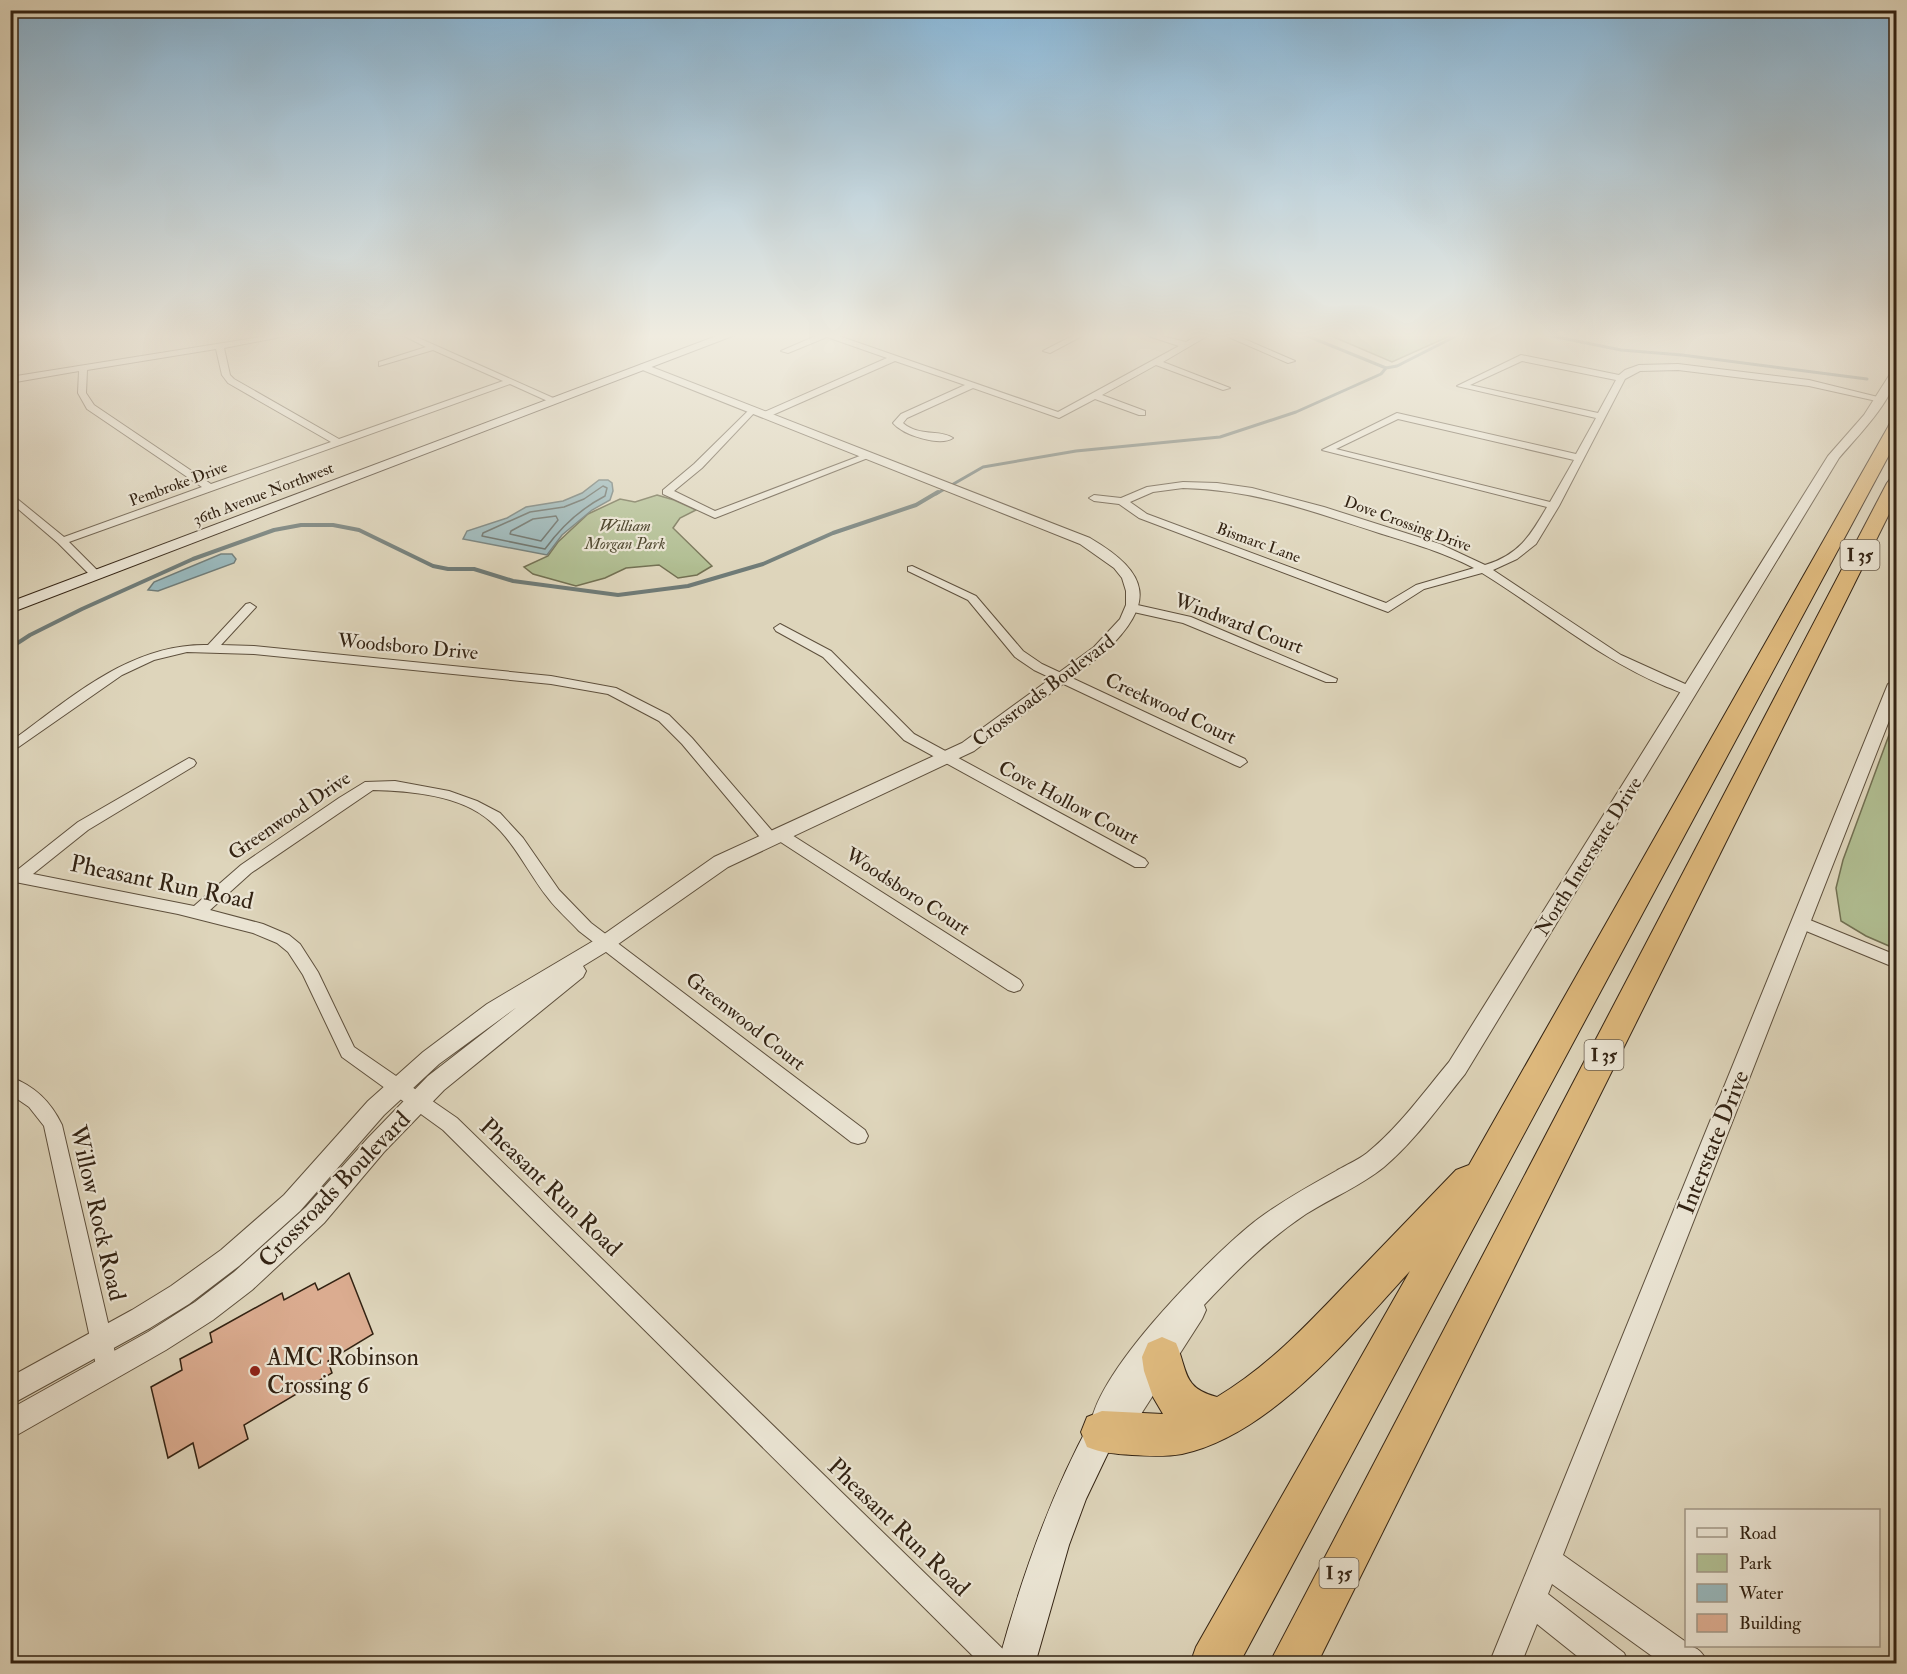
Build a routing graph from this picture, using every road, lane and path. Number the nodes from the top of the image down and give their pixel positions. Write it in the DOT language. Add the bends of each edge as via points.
graph roads {
  1 [pos="99,413"];
  2 [pos="288,413"];
  3 [pos="420,413"];
  4 [pos="523,413"];
  5 [pos="749,413"];
  6 [pos="760,413"];
  7 [pos="769,413"];
  8 [pos="910,413"];
  9 [pos="1054,413"];
  10 [pos="1063,413"];
  11 [pos="1588,413"];
  12 [pos="1603,413"];
  13 [pos="1869,413"];
  14 [pos="765,415"];
  15 [pos="1059,415"];
  16 [pos="1601,416"];
  17 [pos="1055,425"];
  18 [pos="1896,427"];
  19 [pos="948,438"];
  20 [pos="338,442"];
  21 [pos="868,456"];
  22 [pos="1579,458"];
  23 [pos="1896,483"];
  24 [pos="210,488"];
  25 [pos="10,496"];
  26 [pos="1094,498"];
  27 [pos="1122,501"];
  28 [pos="1554,506"];
  29 [pos="62,541"];
  30 [pos="912,569"];
  31 [pos="1483,569"];
  32 [pos="102,573"];
  33 [pos="250,607"];
  34 [pos="10,608"];
  35 [pos="1133,608"];
  36 [pos="780,628"];
  37 [pos="213,647"];
  38 [pos="1061,678"];
  39 [pos="1331,680"];
  40 [pos="1896,684"];
  41 [pos="1689,691"];
  42 [pos="10,749"];
  43 [pos="946,759"];
  44 [pos="1240,762"];
  45 [pos="189,763"];
  46 [pos="774,836"];
  47 [pos="1140,863"];
  48 [pos="15,876"];
  49 [pos="197,913"];
  50 [pos="1800,922"];
  51 [pos="607,942"];
  52 [pos="1896,962"];
  53 [pos="1014,985"];
  54 [pos="10,1085"];
  55 [pos="408,1095"];
  56 [pos="858,1136"];
  57 [pos="1496,1152"];
  58 [pos="1212,1278"];
  59 [pos="102,1343"];
  60 [pos="1162,1357"];
  61 [pos="108,1371"];
  62 [pos="10,1392"];
  63 [pos="1220,1418"];
  64 [pos="10,1425"];
  65 [pos="1102,1432"];
  66 [pos="1546,1561"];
  67 [pos="1531,1600"];
  68 [pos="1000,1664"];
  69 [pos="1016,1664"];
  70 [pos="1213,1664"];
  71 [pos="1292,1664"];
  72 [pos="1504,1664"];
  73 [pos="1613,1664"];
  74 [pos="1692,1664"];
  1 -- 24 [label="street"];
  2 -- 20 [label="street"];
  3 -- 20 [label="street, Pembroke Drive"];
  4 -- 32 [label="main road, 36th Avenue Northwest"];
  5 -- 21 [label="street" via="667,492 715,515"];
  6 -- 14 [label="street"];
  7 -- 14 [label="street"];
  8 -- 19 [label="street" via="898,423 902,427 924,436"];
  9 -- 15 [label="street"];
  10 -- 15 [label="street"];
  11 -- 16 [label="street"];
  12 -- 16 [label="street"];
  13 -- 41 [label="street, North Interstate Drive" via="1834,456"];
  14 -- 21 [label="street"];
  15 -- 17 [label="street"];
  16 -- 22 [label="street"];
  18 -- 57 [label="highway, I 35"];
  20 -- 24 [label="street, Pembroke Drive"];
  21 -- 35 [label="street" via="1076,537 1104,552 1131,580"];
  22 -- 28 [label="street"];
  22 -- 28 [label="street" via="1397,416 1327,450"];
  23 -- 71 [label="highway, I 35"];
  24 -- 29 [label="street, Pembroke Drive"];
  25 -- 29 [label="street"];
  26 -- 27 [label="street"];
  27 -- 31 [label="street, Dove Crossing Drive" via="1141,492 1169,487 1261,492 1439,549"];
  27 -- 31 [label="street, Bismarc Lane" via="1143,516 1388,608 1409,591"];
  28 -- 31 [label="street" via="1532,543 1513,557"];
  29 -- 32 [label="street"];
  30 -- 38 [label="street, Creekwood Court" via="972,598 1019,654"];
  31 -- 41 [label="street, Dove Crossing Drive" via="1610,654"];
  32 -- 34 [label="main road, 36th Avenue Northwest"];
  33 -- 37 [label="street"];
  35 -- 38 [label="street, Crossroads Boulevard" via="1117,633"];
  35 -- 39 [label="street, Windward Court" via="1187,620"];
  36 -- 43 [label="street, Cove Hollow Court" via="827,654 901,732"];
  37 -- 42 [label="street, Woodsboro Drive" via="176,650 128,666"];
  37 -- 46 [label="street, Woodsboro Drive" via="551,680 611,692 644,706 674,727"];
  38 -- 43 [label="street, Crossroads Boulevard" via="992,731"];
  38 -- 44 [label="street, Creekwood Court"];
  40 -- 50 [label="street, Interstate Drive"];
  41 -- 58 [label="street, North Interstate Drive" via="1457,1068 1431,1102 1374,1161 1267,1227"];
  43 -- 46 [label="street, Crossroads Boulevard"];
  43 -- 47 [label="street, Cove Hollow Court"];
  45 -- 48 [label="street" via="83,826"];
  46 -- 51 [label="street, Crossroads Boulevard" via="707,870"];
  46 -- 53 [label="street, Woodsboro Court"];
  48 -- 49 [label="street, Pheasant Run Road"];
  49 -- 51 [label="street, Greenwood Drive" via="262,856 370,785 395,786 444,794 495,817 518,842 553,894 585,927"];
  49 -- 55 [label="street, Pheasant Run Road" via="257,928 289,944 310,972 348,1052"];
  50 -- 52 [label="street"];
  50 -- 66 [label="street, Interstate Drive"];
  51 -- 55 [label="street, Crossroads Boulevard" via="436,1083"];
  51 -- 56 [label="street, Greenwood Court"];
  54 -- 59 [label="street, Willow Rock Road" via="30,1093 53,1125"];
  55 -- 59 [label="street, Crossroads Boulevard" via="376,1108 292,1203 259,1234 180,1295"];
  55 -- 61 [label="street, Crossroads Boulevard" via="376,1145 315,1215 204,1311"];
  55 -- 68 [label="street, Pheasant Run Road" via="459,1132"];
  57 -- 63 [label="highway" via="1327,1332 1287,1369"];
  57 -- 70 [label="highway, I 35"];
  58 -- 60 [label="street, North Interstate Drive"];
  58 -- 65 [label="street, North Interstate Drive" via="1159,1334 1109,1405"];
  59 -- 61 [label="street, Willow Rock Road"];
  59 -- 62 [label="street, Crossroads Boulevard"];
  60 -- 63 [label="highway" via="1166,1381 1179,1402 1196,1412"];
  60 -- 65 [label="street, North Interstate Drive" via="1124,1415"];
  61 -- 64 [label="street, Crossroads Boulevard"];
  63 -- 65 [label="highway" via="1179,1434"];
  65 -- 69 [label="main road, North Interstate Drive" via="1080,1472 1051,1544"];
  66 -- 67 [label="street, Interstate Drive"];
  66 -- 74 [label="street"];
  67 -- 72 [label="street"];
  67 -- 73 [label="street"];
}
